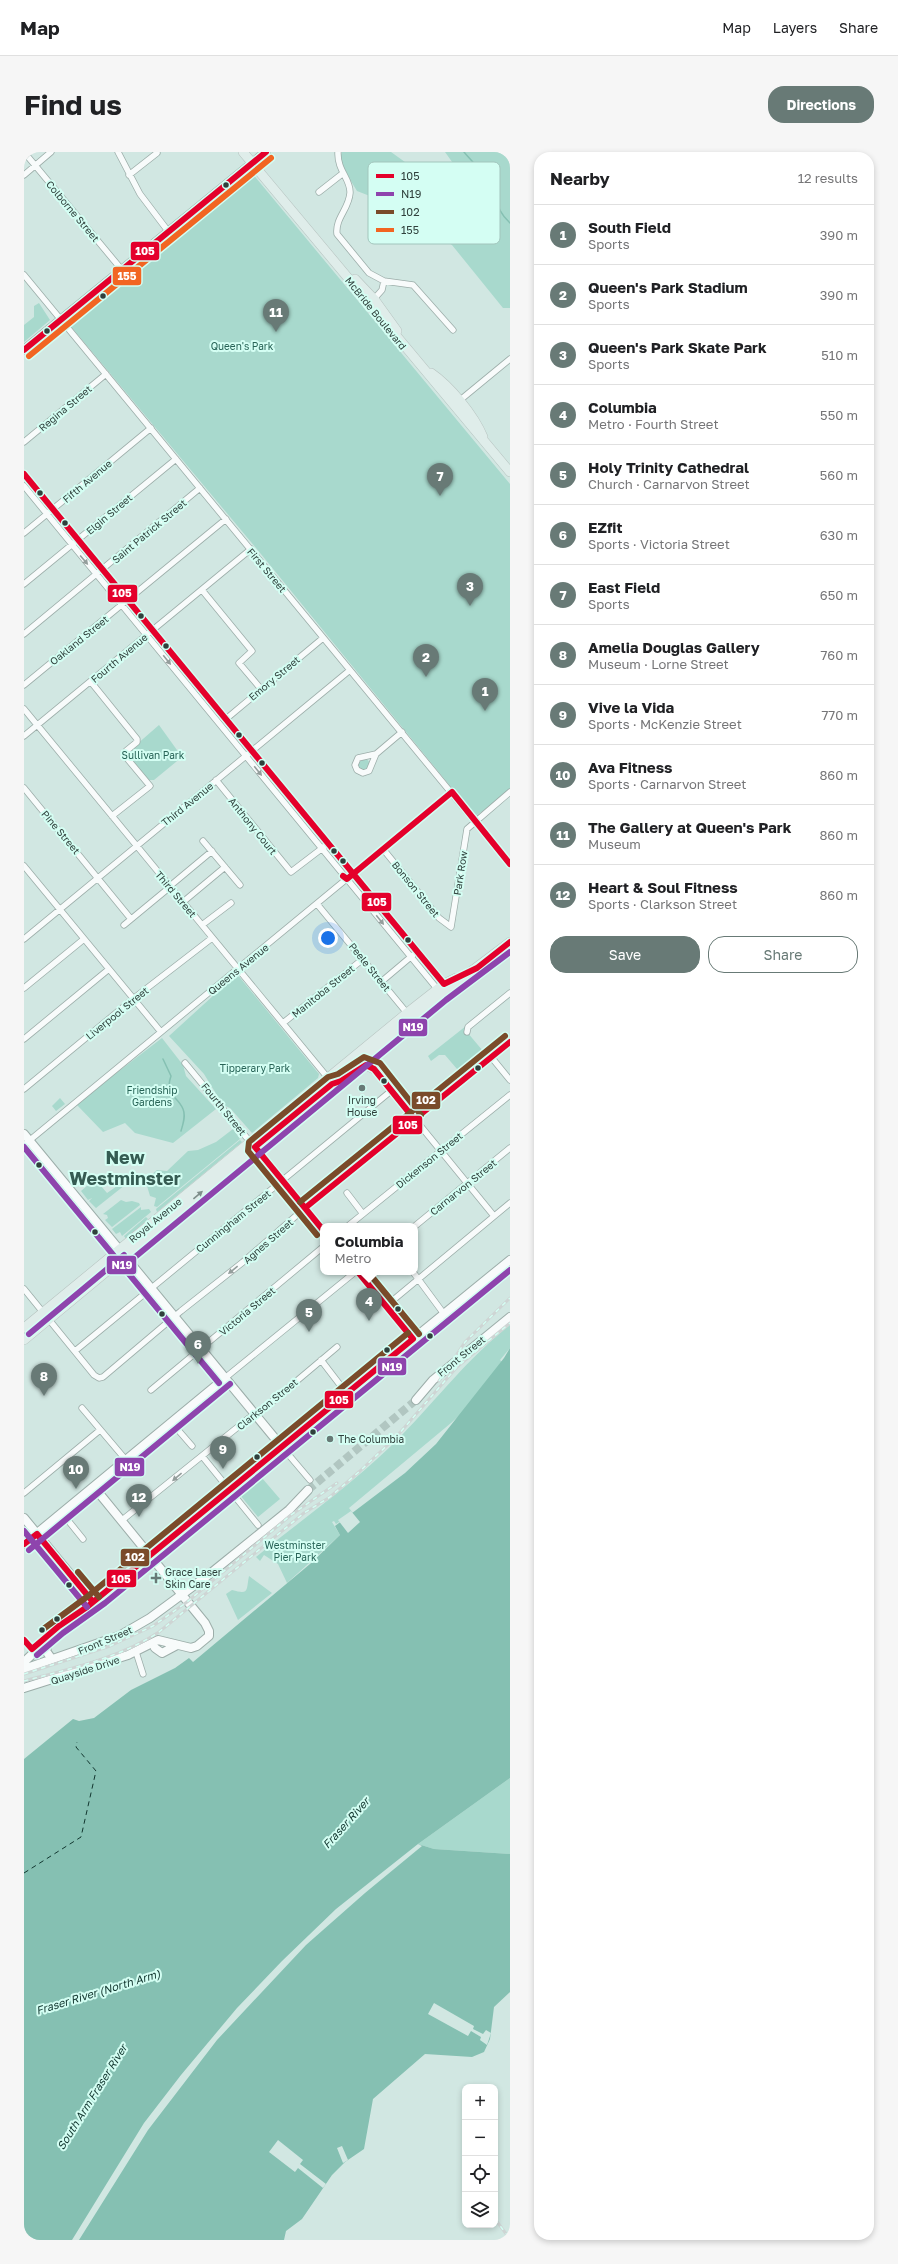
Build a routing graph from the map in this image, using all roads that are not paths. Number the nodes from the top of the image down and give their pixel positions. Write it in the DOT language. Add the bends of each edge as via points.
graph roads {
  1 [pos="24,152"];
  2 [pos="51,152"];
  3 [pos="118,152"];
  4 [pos="243,152"];
  5 [pos="266,152"];
  6 [pos="338,152"];
  7 [pos="157,153"];
  8 [pos="252,163"];
  9 [pos="35,165"];
  10 [pos="342,174"];
  11 [pos="24,175"];
  12 [pos="129,175"];
  13 [pos="319,192"];
  14 [pos="168,231"];
  15 [pos="334,262"];
  16 [pos="122,270"];
  17 [pos="24,275"];
  18 [pos="384,281"];
  19 [pos="374,299"];
  20 [pos="61,320"];
  21 [pos="453,330"];
  22 [pos="24,350"];
  23 [pos="408,352"];
  24 [pos="510,359"];
  25 [pos="417,363"];
  26 [pos="106,374"];
  27 [pos="459,401"];
  28 [pos="151,428"];
  29 [pos="24,442"];
  30 [pos="487,445"];
  31 [pos="176,459"];
  32 [pos="510,472"];
  33 [pos="24,474"];
  34 [pos="24,486"];
  35 [pos="200,488"];
  36 [pos="53,509"];
  37 [pos="47,515"];
  38 [pos="226,519"];
  39 [pos="24,533"];
  40 [pos="78,539"];
  41 [pos="72,545"];
  42 [pos="251,550"];
  43 [pos="103,569"];
  44 [pos="97,575"];
  45 [pos="24,584"];
  46 [pos="202,590"];
  47 [pos="128,600"];
  48 [pos="122,605"];
  49 [pos="153,630"];
  50 [pos="24,634"];
  51 [pos="146,635"];
  52 [pos="323,638"];
  53 [pos="350,670"];
  54 [pos="91,682"];
  55 [pos="24,685"];
  56 [pos="261,689"];
  57 [pos="24,709"];
  58 [pos="226,719"];
  59 [pos="37,725"];
  60 [pos="402,732"];
  61 [pos="24,736"];
  62 [pos="252,751"];
  63 [pos="376,754"];
  64 [pos="245,756"];
  65 [pos="216,780"];
  66 [pos="24,788"];
  67 [pos="452,792"];
  68 [pos="510,792"];
  69 [pos="112,816"];
  70 [pos="475,821"];
  71 [pos="203,841"];
  72 [pos="329,843"];
  73 [pos="136,846"];
  74 [pos="322,849"];
  75 [pos="383,849"];
  76 [pos="212,851"];
  77 [pos="510,864"];
  78 [pos="24,866"];
  79 [pos="225,867"];
  80 [pos="353,874"];
  81 [pos="98,877"];
  82 [pos="346,879"];
  83 [pos="240,885"];
  84 [pos="170,886"];
  85 [pos="183,902"];
  86 [pos="231,902"];
  87 [pos="317,904"];
  88 [pos="59,910"];
  89 [pos="131,919"];
  90 [pos="124,925"];
  91 [pos="202,925"];
  92 [pos="451,927"];
  93 [pos="212,938"];
  94 [pos="24,939"];
  95 [pos="84,939"];
  96 [pos="510,942"];
  97 [pos="417,951"];
  98 [pos="411,957"];
  99 [pos="363,959"];
  100 [pos="109,969"];
  101 [pos="237,969"];
  102 [pos="381,982"];
  103 [pos="24,988"];
  104 [pos="443,989"];
  105 [pos="510,993"];
  106 [pos="133,999"];
  107 [pos="407,1013"];
  108 [pos="283,1023"];
  109 [pos="161,1032"];
  110 [pos="467,1032"];
  111 [pos="24,1039"];
  112 [pos="510,1042"];
  113 [pos="492,1058"];
  114 [pos="186,1062"];
  115 [pos="374,1069"];
  116 [pos="510,1080"];
  117 [pos="330,1081"];
  118 [pos="24,1089"];
  119 [pos="392,1091"];
  120 [pos="510,1095"];
  121 [pos="415,1120"];
  122 [pos="26,1140"];
  123 [pos="253,1145"];
  124 [pos="510,1148"];
  125 [pos="440,1150"];
  126 [pos="282,1180"];
  127 [pos="467,1183"];
  128 [pos="347,1193"];
  129 [pos="510,1203"];
  130 [pos="305,1208"];
  131 [pos="363,1214"];
  132 [pos="494,1216"];
  133 [pos="352,1223"];
  134 [pos="418,1224"];
  135 [pos="320,1226"];
  136 [pos="320,1250"];
  137 [pos="122,1252"];
  138 [pos="510,1260"];
  139 [pos="351,1275"];
  140 [pos="360,1275"];
  141 [pos="415,1275"];
  142 [pos="418,1279"];
  143 [pos="151,1288"];
  144 [pos="24,1289"];
  145 [pos="386,1306"];
  146 [pos="444,1314"];
  147 [pos="46,1316"];
  148 [pos="174,1317"];
  149 [pos="510,1317"];
  150 [pos="24,1328"];
  151 [pos="414,1339"];
  152 [pos="24,1340"];
  153 [pos="337,1347"];
  154 [pos="201,1349"];
  155 [pos="75,1351"];
  156 [pos="321,1360"];
  157 [pos="225,1378"];
  158 [pos="151,1390"];
  159 [pos="347,1394"];
  160 [pos="416,1400"];
  161 [pos="82,1408"];
  162 [pos="255,1414"];
  163 [pos="172,1423"];
  164 [pos="100,1430"];
  165 [pos="192,1446"];
  166 [pos="282,1447"];
  167 [pos="202,1456"];
  168 [pos="126,1460"];
  169 [pos="310,1480"];
  170 [pos="94,1487"];
  171 [pos="229,1489"];
  172 [pos="308,1490"];
  173 [pos="24,1493"];
  174 [pos="62,1513"];
  175 [pos="24,1518"];
  176 [pos="121,1521"];
  177 [pos="258,1525"];
  178 [pos="37,1534"];
  179 [pos="83,1539"];
  180 [pos="24,1544"];
  181 [pos="150,1556"];
  182 [pos="182,1595"];
  183 [pos="93,1602"];
  184 [pos="63,1626"];
  185 [pos="49,1639"];
  186 [pos="156,1644"];
  187 [pos="167,1646"];
  188 [pos="136,1652"];
  189 [pos="28,1656"];
  190 [pos="64,1657"];
  191 [pos="51,1658"];
  192 [pos="24,1662"];
  193 [pos="24,1668"];
  194 [pos="143,1674"];
  195 [pos="24,1688"];
  1 -- 9 [label="street, Colborne Street"];
  2 -- 9 [label="street"];
  3 -- 12 [label="street"];
  4 -- 8 [label="main road, McBride Boulevard"];
  5 -- 8 [label="street"];
  6 -- 10 [label="street"];
  7 -- 12 [label="street"];
  8 -- 14 [label="street"];
  8 -- 15 [label="main road, McBride Boulevard"];
  9 -- 11 [label="street"];
  9 -- 16 [label="street, Colborne Street"];
  10 -- 13 [label="street"];
  10 -- 18 [label="street" via="349,185 350,193 349,201 338,220 337,234 369,273"];
  12 -- 14 [label="street"];
  14 -- 16 [label="street"];
  15 -- 19 [label="main road"];
  15 -- 23 [label="main road, McBride Boulevard"];
  16 -- 20 [label="street"];
  17 -- 20 [label="street, First Street"];
  18 -- 19 [label="street" via="382,290"];
  18 -- 21 [label="street" via="413,285"];
  19 -- 23 [label="main road" via="391,321"];
  20 -- 22 [label="street"];
  20 -- 26 [label="street, First Street"];
  23 -- 25 [label="main road, McBride Boulevard"];
  24 -- 27 [label="street"];
  25 -- 27 [label="main road" via="436,376"];
  25 -- 30 [label="main road, McBride Boulevard"];
  26 -- 28 [label="street, First Street"];
  26 -- 29 [label="street, Regina Street"];
  27 -- 30 [label="main road" via="478,424"];
  28 -- 31 [label="street, First Street"];
  28 -- 36 [label="street, Fifth Avenue"];
  30 -- 32 [label="main road, McBride Boulevard"];
  31 -- 35 [label="street, First Street"];
  31 -- 40 [label="street, Elgin Street"];
  33 -- 36 [label="street"];
  34 -- 37 [label="street"];
  35 -- 38 [label="street, First Street"];
  35 -- 43 [label="street, Saint Patrick Street"];
  36 -- 37 [label="street, Fifth Avenue"];
  36 -- 40 [label="street"];
  37 -- 39 [label="street, Fifth Avenue"];
  37 -- 41 [label="street"];
  38 -- 42 [label="street, First Street"];
  38 -- 47 [label="street, Oakland Street"];
  40 -- 41 [label="street, Elgin Street"];
  40 -- 43 [label="street"];
  41 -- 44 [label="street, one-way"];
  41 -- 45 [label="street, Elgin Street"];
  42 -- 46 [label="street, Fourth Avenue"];
  42 -- 52 [label="street, First Street"];
  43 -- 44 [label="street, Saint Patrick Street"];
  43 -- 47 [label="street"];
  44 -- 48 [label="street"];
  44 -- 50 [label="street, Saint Patrick Street"];
  46 -- 49 [label="street, Fourth Avenue"];
  46 -- 56 [label="street" via="252,651 239,663"];
  47 -- 48 [label="street, Oakland Street"];
  47 -- 49 [label="street"];
  48 -- 51 [label="street"];
  48 -- 55 [label="street, Oakland Street"];
  49 -- 51 [label="street, Fourth Avenue"];
  49 -- 58 [label="street"];
  51 -- 54 [label="street, Fourth Avenue"];
  51 -- 64 [label="street, one-way"];
  52 -- 53 [label="street, First Street"];
  52 -- 56 [label="street, Emory Street"];
  53 -- 60 [label="street, First Street"];
  53 -- 62 [label="street, Third Avenue"];
  54 -- 59 [label="street, Fourth Avenue"];
  54 -- 69 [label="street" via="137,739 125,756 150,786"];
  56 -- 58 [label="street, Emory Street"];
  57 -- 59 [label="street, Third Street"];
  58 -- 62 [label="street"];
  59 -- 61 [label="street, Fourth Avenue"];
  59 -- 69 [label="street, Third Street"];
  60 -- 63 [label="street"];
  60 -- 67 [label="street, First Street"];
  62 -- 64 [label="street, Third Avenue"];
  62 -- 72 [label="street"];
  64 -- 65 [label="street, Third Avenue"];
  64 -- 74 [label="street, one-way"];
  65 -- 73 [label="street, Third Avenue"];
  65 -- 74 [label="street, Anthony Court" via="291,872"];
  66 -- 81 [label="street, Pine Street"];
  67 -- 70 [label="street, First Street"];
  67 -- 75 [label="street, Queens Avenue"];
  68 -- 70 [label="street"];
  69 -- 73 [label="street, Third Street"];
  70 -- 77 [label="street, First Street"];
  70 -- 92 [label="street, Park Row" via="467,829"];
  71 -- 76 [label="street"];
  72 -- 74 [label="street"];
  72 -- 80 [label="street"];
  73 -- 81 [label="street, Third Avenue"];
  73 -- 84 [label="street, Third Street"];
  74 -- 82 [label="street"];
  75 -- 80 [label="street, Queens Avenue"];
  75 -- 92 [label="street, Bonson Street" via="439,918"];
  76 -- 79 [label="street"];
  76 -- 84 [label="street"];
  78 -- 88 [label="street"];
  79 -- 83 [label="street"];
  79 -- 85 [label="street"];
  80 -- 82 [label="street, Queens Avenue"];
  80 -- 97 [label="street"];
  81 -- 88 [label="street, Third Avenue"];
  81 -- 89 [label="street, Pine Street"];
  82 -- 87 [label="street, Queens Avenue"];
  82 -- 98 [label="street, one-way"];
  84 -- 85 [label="street, Third Street"];
  84 -- 89 [label="street"];
  85 -- 91 [label="street, Third Street"];
  86 -- 91 [label="street"];
  87 -- 99 [label="street, Peele Street"];
  87 -- 101 [label="street, Queens Avenue"];
  88 -- 94 [label="street, Third Avenue"];
  88 -- 95 [label="street"];
  89 -- 90 [label="street"];
  91 -- 93 [label="street, Third Street"];
  93 -- 101 [label="street, Third Street"];
  93 -- 106 [label="street, Liverpool Street"];
  95 -- 100 [label="street"];
  95 -- 103 [label="street"];
  96 -- 104 [label="main road, Royal Avenue" via="477,968"];
  97 -- 98 [label="street"];
  97 -- 104 [label="street"];
  98 -- 102 [label="street"];
  98 -- 104 [label="street"];
  99 -- 102 [label="street, Peele Street"];
  99 -- 108 [label="street, Manitoba Street"];
  100 -- 106 [label="street"];
  100 -- 111 [label="street"];
  101 -- 108 [label="street, Third Street"];
  101 -- 109 [label="street, Queens Avenue"];
  102 -- 107 [label="street, Peele Street"];
  104 -- 107 [label="main road, Royal Avenue"];
  104 -- 117 [label="main road, Royal Avenue"];
  105 -- 110 [label="street" via="468,1027"];
  106 -- 109 [label="street"];
  106 -- 118 [label="street, Liverpool Street"];
  107 -- 117 [label="main road, Royal Avenue"];
  108 -- 117 [label="street, Third Street"];
  109 -- 122 [label="street, Queens Avenue"];
  112 -- 113 [label="street, Agnes Street"];
  113 -- 116 [label="street"];
  113 -- 121 [label="street, Agnes Street"];
  114 -- 123 [label="street, Fourth Street"];
  115 -- 117 [label="main road" via="366,1064 341,1081"];
  115 -- 119 [label="street"];
  117 -- 123 [label="main road, Royal Avenue"];
  119 -- 121 [label="street"];
  119 -- 126 [label="street, Cunningham Street"];
  120 -- 125 [label="street, Dickenson Street"];
  121 -- 125 [label="street"];
  121 -- 130 [label="street, Agnes Street"];
  122 -- 137 [label="street"];
  123 -- 126 [label="street, Fourth Street"];
  123 -- 137 [label="main road, Royal Avenue"];
  124 -- 127 [label="street, Carnarvon Street"];
  125 -- 127 [label="street"];
  125 -- 131 [label="street, Dickenson Street"];
  126 -- 130 [label="street, Fourth Street"];
  126 -- 143 [label="street, Cunningham Street"];
  127 -- 132 [label="street"];
  127 -- 134 [label="street, Carnarvon Street"];
  128 -- 131 [label="street"];
  129 -- 132 [label="street"];
  130 -- 135 [label="street, Fourth Street"];
  130 -- 148 [label="street, Agnes Street, one-way"];
  131 -- 133 [label="street, Dickenson Street"];
  132 -- 142 [label="street"];
  136 -- 154 [label="street, Victoria Street"];
  137 -- 143 [label="street"];
  137 -- 147 [label="main road, Royal Avenue"];
  138 -- 146 [label="street"];
  139 -- 157 [label="street"];
  140 -- 145 [label="street"];
  141 -- 142 [label="street"];
  142 -- 145 [label="street"];
  142 -- 146 [label="street"];
  143 -- 148 [label="street"];
  143 -- 155 [label="street, Cunningham Street"];
  144 -- 147 [label="street"];
  145 -- 151 [label="street"];
  146 -- 151 [label="street"];
  147 -- 150 [label="main road, Royal Avenue"];
  147 -- 152 [label="main road, Royal Avenue"];
  147 -- 155 [label="street"];
  148 -- 154 [label="street"];
  148 -- 155 [label="street, Agnes Street" via="99,1378"];
  149 -- 160 [label="street, Front Street" via="433,1380"];
  151 -- 159 [label="street"];
  153 -- 156 [label="street, Clarkson Street"];
  154 -- 157 [label="street"];
  154 -- 158 [label="street, Victoria Street"];
  156 -- 159 [label="street"];
  156 -- 162 [label="street, Clarkson Street"];
  157 -- 162 [label="street"];
  157 -- 163 [label="street"];
  159 -- 166 [label="street"];
  161 -- 164 [label="street"];
  162 -- 166 [label="street"];
  162 -- 167 [label="street, Clarkson Street"];
  163 -- 165 [label="street"];
  163 -- 168 [label="street"];
  164 -- 168 [label="street"];
  164 -- 173 [label="street"];
  166 -- 169 [label="street"];
  166 -- 171 [label="street"];
  167 -- 171 [label="street"];
  167 -- 176 [label="street, Clarkson Street, one-way"];
  168 -- 170 [label="street"];
  170 -- 174 [label="street"];
  170 -- 176 [label="street"];
  171 -- 177 [label="street"];
  171 -- 181 [label="street"];
  172 -- 182 [label="street, Front Street" via="289,1510"];
  174 -- 178 [label="street"];
  174 -- 179 [label="street"];
  175 -- 178 [label="street"];
  176 -- 181 [label="street"];
  178 -- 180 [label="street"];
  178 -- 183 [label="street"];
  181 -- 182 [label="street"];
  181 -- 183 [label="street"];
  182 -- 187 [label="street" via="205,1623 210,1634 196,1647"];
  182 -- 190 [label="street, Front Street" via="126,1633"];
  183 -- 184 [label="street"];
  184 -- 185 [label="street"];
  184 -- 189 [label="street" via="59,1626"];
  185 -- 189 [label="street"];
  185 -- 191 [label="street" via="46,1650"];
  186 -- 187 [label="street" via="162,1639"];
  186 -- 187 [label="street" via="159,1653 164,1652"];
  186 -- 188 [label="street, Quayside Drive"];
  188 -- 194 [label="street"];
  188 -- 195 [label="street, Quayside Drive"];
  189 -- 191 [label="street"];
  189 -- 192 [label="street"];
  190 -- 191 [label="street"];
  190 -- 193 [label="street, Front Street"];
}
